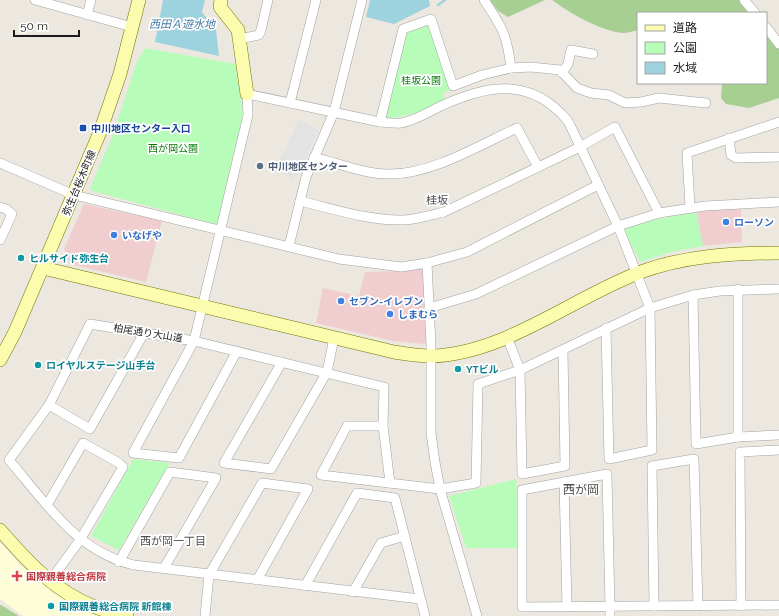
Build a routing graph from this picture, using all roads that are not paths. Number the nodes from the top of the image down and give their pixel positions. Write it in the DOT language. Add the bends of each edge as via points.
graph roads {
  1 [pos="34,0"];
  2 [pos="91,0"];
  3 [pos="139,0"];
  4 [pos="221,0"];
  5 [pos="268,0"];
  6 [pos="316,0"];
  7 [pos="362,0"];
  8 [pos="484,0"];
  9 [pos="744,0"];
  10 [pos="52,2"];
  11 [pos="754,12"];
  12 [pos="87,15"];
  13 [pos="132,27"];
  14 [pos="767,28"];
  15 [pos="239,39"];
  16 [pos="779,44"];
  17 [pos="593,54"];
  18 [pos="511,68"];
  19 [pos="562,73"];
  20 [pos="247,94"];
  21 [pos="290,103"];
  22 [pos="706,103"];
  23 [pos="334,112"];
  24 [pos="380,122"];
  25 [pos="779,122"];
  26 [pos="729,138"];
  27 [pos="580,147"];
  28 [pos="314,157"];
  29 [pos="779,157"];
  30 [pos="0,163"];
  31 [pos="538,167"];
  32 [pos="598,185"];
  33 [pos="74,195"];
  34 [pos="300,201"];
  35 [pos="779,202"];
  36 [pos="0,207"];
  37 [pos="690,207"];
  38 [pos="659,213"];
  39 [pos="618,226"];
  40 [pos="221,230"];
  41 [pos="0,240"];
  42 [pos="289,246"];
  43 [pos="779,253"];
  44 [pos="427,264"];
  45 [pos="43,268"];
  46 [pos="638,273"];
  47 [pos="738,289"];
  48 [pos="779,289"];
  49 [pos="693,295"];
  50 [pos="202,307"];
  51 [pos="429,308"];
  52 [pos="650,308"];
  53 [pos="606,328"];
  54 [pos="144,333"];
  55 [pos="507,337"];
  56 [pos="334,338"];
  57 [pos="194,341"];
  58 [pos="563,350"];
  59 [pos="237,351"];
  60 [pos="431,356"];
  61 [pos="0,360"];
  62 [pos="282,362"];
  63 [pos="520,370"];
  64 [pos="327,372"];
  65 [pos="49,405"];
  66 [pos="383,426"];
  67 [pos="779,435"];
  68 [pos="738,437"];
  69 [pos="779,450"];
  70 [pos="564,482"];
  71 [pos="390,483"];
  72 [pos="440,489"];
  73 [pos="47,505"];
  74 [pos="0,530"];
  75 [pos="404,536"];
  76 [pos="80,540"];
  77 [pos="119,562"];
  78 [pos="164,568"];
  79 [pos="209,575"];
  80 [pos="257,580"];
  81 [pos="50,581"];
  82 [pos="304,586"];
  83 [pos="353,592"];
  84 [pos="420,599"];
  85 [pos="779,605"];
  86 [pos="654,606"];
  87 [pos="698,606"];
  88 [pos="741,606"];
  89 [pos="567,607"];
  90 [pos="610,611"];
  91 [pos="127,616"];
  92 [pos="206,616"];
  93 [pos="424,616"];
  94 [pos="477,616"];
  1 -- 10 [label="street"];
  2 -- 12 [label="street"];
  3 -- 13 [label="street, 弥生台桜木町線"];
  4 -- 15 [label="street" via="220,7 238,30"];
  5 -- 15 [label="street" via="259,34"];
  6 -- 21 [label="street"];
  7 -- 23 [label="street"];
  8 -- 18 [label="street" via="509,44"];
  9 -- 11 [label="street"];
  10 -- 12 [label="street"];
  12 -- 13 [label="street"];
  13 -- 33 [label="street, 弥生台桜木町線" via="112,100"];
  14 -- 16 [label="street"];
  15 -- 20 [label="street"];
  17 -- 19 [label="street" via="571,50 568,64"];
  18 -- 19 [label="street" via="531,67 560,70"];
  18 -- 24 [label="street" via="453,86 431,19 403,29"];
  19 -- 22 [label="street" via="577,88 609,95 625,103 659,98"];
  20 -- 21 [label="street"];
  20 -- 40 [label="street" via="248,115"];
  21 -- 23 [label="street"];
  23 -- 24 [label="street"];
  23 -- 28 [label="street"];
  24 -- 27 [label="street" via="401,123 474,93 510,88 527,91 557,108 568,121"];
  25 -- 26 [label="street"];
  26 -- 29 [label="street" via="731,155 736,158"];
  26 -- 37 [label="street" via="687,153"];
  27 -- 31 [label="street"];
  27 -- 32 [label="street"];
  27 -- 38 [label="street" via="615,127"];
  28 -- 31 [label="street" via="371,172 411,172 432,166 517,128"];
  28 -- 34 [label="street"];
  30 -- 33 [label="street"];
  31 -- 34 [label="street" via="444,212 406,220 365,216"];
  32 -- 39 [label="street"];
  32 -- 44 [label="street" via="467,252"];
  33 -- 40 [label="street"];
  33 -- 45 [label="street, 弥生台桜木町線"];
  34 -- 42 [label="street"];
  35 -- 37 [label="street" via="741,202"];
  36 -- 41 [label="street" via="12,214"];
  37 -- 38 [label="street"];
  38 -- 39 [label="street"];
  39 -- 46 [label="street"];
  39 -- 51 [label="street" via="476,294"];
  40 -- 42 [label="street"];
  40 -- 50 [label="street"];
  42 -- 44 [label="street" via="339,259 386,266"];
  43 -- 46 [label="street" via="712,256"];
  44 -- 51 [label="street"];
  45 -- 50 [label="street"];
  45 -- 61 [label="street, 弥生台桜木町線"];
  46 -- 52 [label="street"];
  46 -- 55 [label="street"];
  47 -- 48 [label="street"];
  47 -- 49 [label="street"];
  47 -- 68 [label="street"];
  49 -- 52 [label="street"];
  49 -- 68 [label="street" via="696,444"];
  50 -- 56 [label="street"];
  50 -- 57 [label="street"];
  51 -- 60 [label="street"];
  52 -- 53 [label="street"];
  52 -- 53 [label="street" via="652,450 609,459"];
  53 -- 58 [label="street"];
  54 -- 57 [label="street, 柏尾通り大山道"];
  54 -- 65 [label="street, 柏尾通り大山道" via="90,324"];
  54 -- 65 [label="street" via="90,429"];
  55 -- 60 [label="street" via="467,350"];
  55 -- 63 [label="street"];
  56 -- 60 [label="street" via="394,352"];
  56 -- 64 [label="street"];
  57 -- 59 [label="street, 柏尾通り大山道"];
  57 -- 59 [label="street" via="133,453 179,458"];
  58 -- 63 [label="street"];
  58 -- 63 [label="street" via="565,466 522,474"];
  59 -- 62 [label="street, 柏尾通り大山道"];
  60 -- 72 [label="street" via="431,433"];
  62 -- 64 [label="street, 柏尾通り大山道"];
  62 -- 64 [label="street" via="224,462 271,470"];
  63 -- 72 [label="street" via="478,384 476,483"];
  64 -- 66 [label="street, 柏尾通り大山道" via="384,387"];
  65 -- 73 [label="street, 柏尾通り大山道" via="9,460"];
  66 -- 71 [label="street"];
  66 -- 71 [label="street" via="347,426 321,475"];
  67 -- 68 [label="street"];
  69 -- 88 [label="street" via="740,452"];
  70 -- 89 [label="street"];
  70 -- 89 [label="street" via="522,490 522,606"];
  70 -- 90 [label="street" via="607,474"];
  71 -- 72 [label="street"];
  72 -- 94 [label="street"];
  73 -- 76 [label="street"];
  73 -- 76 [label="street" via="83,443 119,463 123,468"];
  74 -- 81 [label="street" via="26,561"];
  75 -- 82 [label="street" via="395,498 357,493"];
  75 -- 83 [label="street" via="381,542"];
  75 -- 84 [label="street"];
  76 -- 77 [label="street"];
  76 -- 81 [label="street"];
  77 -- 78 [label="street"];
  77 -- 78 [label="street" via="170,472 216,478"];
  78 -- 79 [label="street"];
  79 -- 80 [label="street"];
  79 -- 80 [label="street" via="262,483 308,489"];
  79 -- 92 [label="street"];
  80 -- 82 [label="street"];
  81 -- 91 [label="street" via="95,607"];
  82 -- 83 [label="street"];
  83 -- 84 [label="street"];
  84 -- 93 [label="street"];
  85 -- 88 [label="street"];
  86 -- 87 [label="street"];
  86 -- 87 [label="street" via="652,466 694,459"];
  86 -- 90 [label="street"];
  87 -- 88 [label="street"];
  89 -- 90 [label="street"];
}
